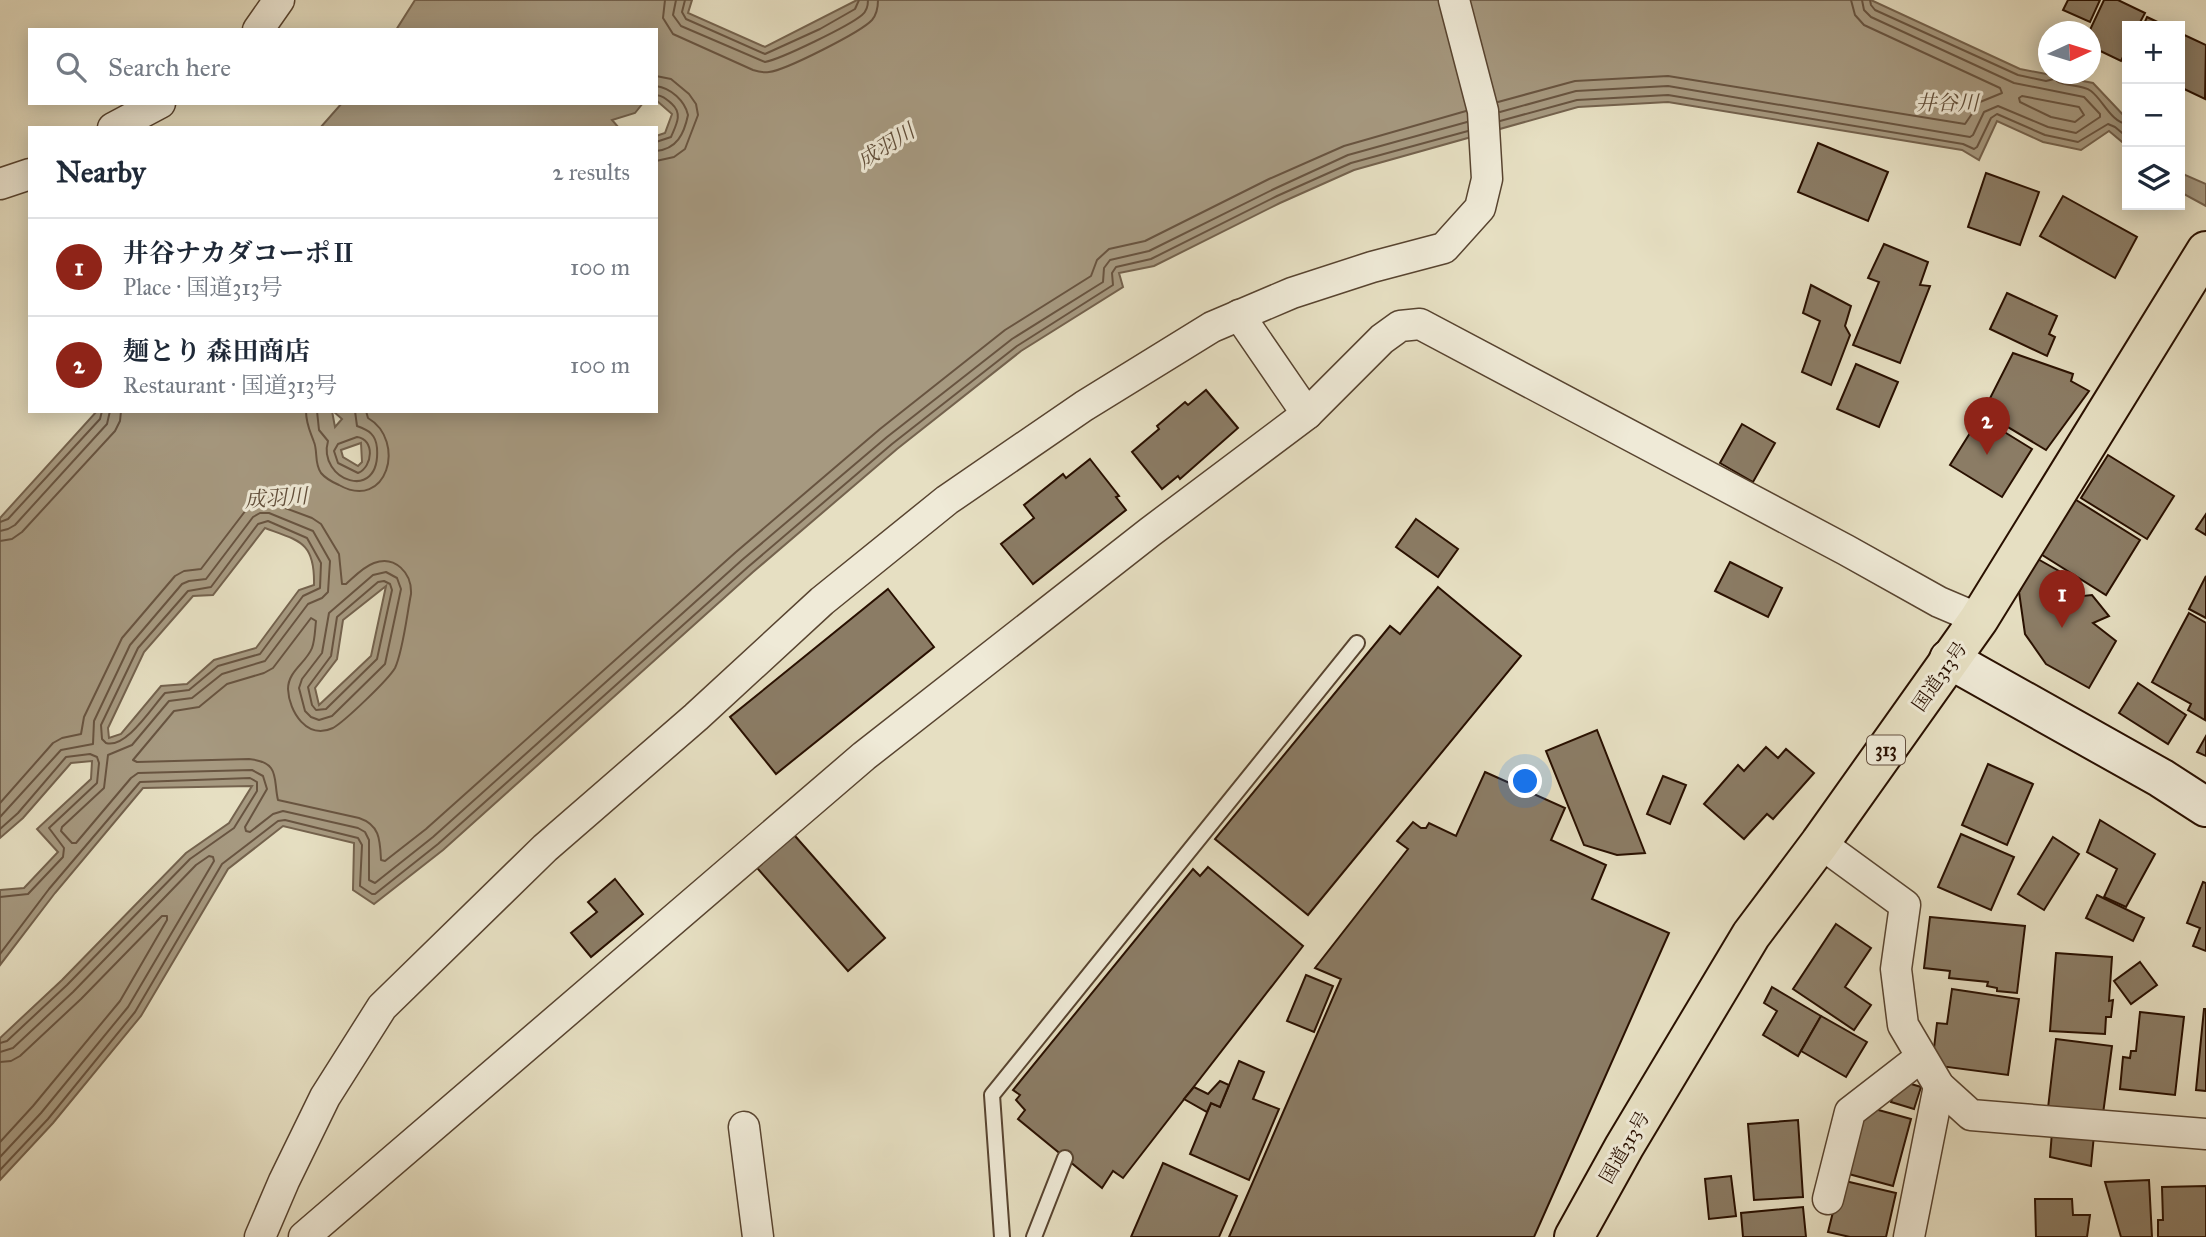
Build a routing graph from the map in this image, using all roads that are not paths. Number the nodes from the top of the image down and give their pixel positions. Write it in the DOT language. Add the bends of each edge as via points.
graph roads {
  1 [pos="279,0"];
  2 [pos="1454,0"];
  3 [pos="259,28"];
  4 [pos="156,105"];
  5 [pos="117,126"];
  6 [pos="28,175"];
  7 [pos="0,184"];
  8 [pos="2200,270"];
  9 [pos="1239,315"];
  10 [pos="1307,414"];
  11 [pos="1979,619"];
  12 [pos="1357,643"];
  13 [pos="1950,659"];
  14 [pos="2206,807"];
  15 [pos="1820,843"];
  16 [pos="1921,1056"];
  17 [pos="1939,1086"];
  18 [pos="744,1127"];
  19 [pos="2206,1134"];
  20 [pos="1065,1157"];
  21 [pos="1828,1199"];
  22 [pos="260,1237"];
  23 [pos="304,1237"];
  24 [pos="758,1237"];
  25 [pos="1002,1237"];
  26 [pos="1034,1237"];
  27 [pos="1574,1237"];
  28 [pos="1909,1237"];
  1 -- 3 [label="street"];
  2 -- 9 [label="street" via="1483,111 1487,178 1479,208 1444,248 1371,267"];
  4 -- 5 [label="street"];
  6 -- 7 [label="street"];
  8 -- 11 [label="highway, 国道313号 / 313"];
  9 -- 10 [label="street"];
  9 -- 22 [label="street" via="1084,406 947,500 822,601 545,848 382,1007 325,1097"];
  10 -- 11 [label="street" via="1382,339 1400,326 1420,324 1939,602"];
  10 -- 23 [label="street" via="864,756"];
  11 -- 13 [label="highway, 国道313号 / 313"];
  12 -- 25 [label="lane" via="992,1095"];
  13 -- 14 [label="street"];
  13 -- 15 [label="highway, 国道313号 / 313"];
  15 -- 16 [label="street" via="1905,905 1896,970 1903,1026"];
  15 -- 27 [label="highway, 国道313号 / 313" via="1751,935"];
  16 -- 17 [label="street"];
  16 -- 21 [label="street" via="1850,1112"];
  17 -- 19 [label="street" via="1971,1115"];
  17 -- 28 [label="street"];
  18 -- 24 [label="street"];
  20 -- 26 [label="lane"];
}
